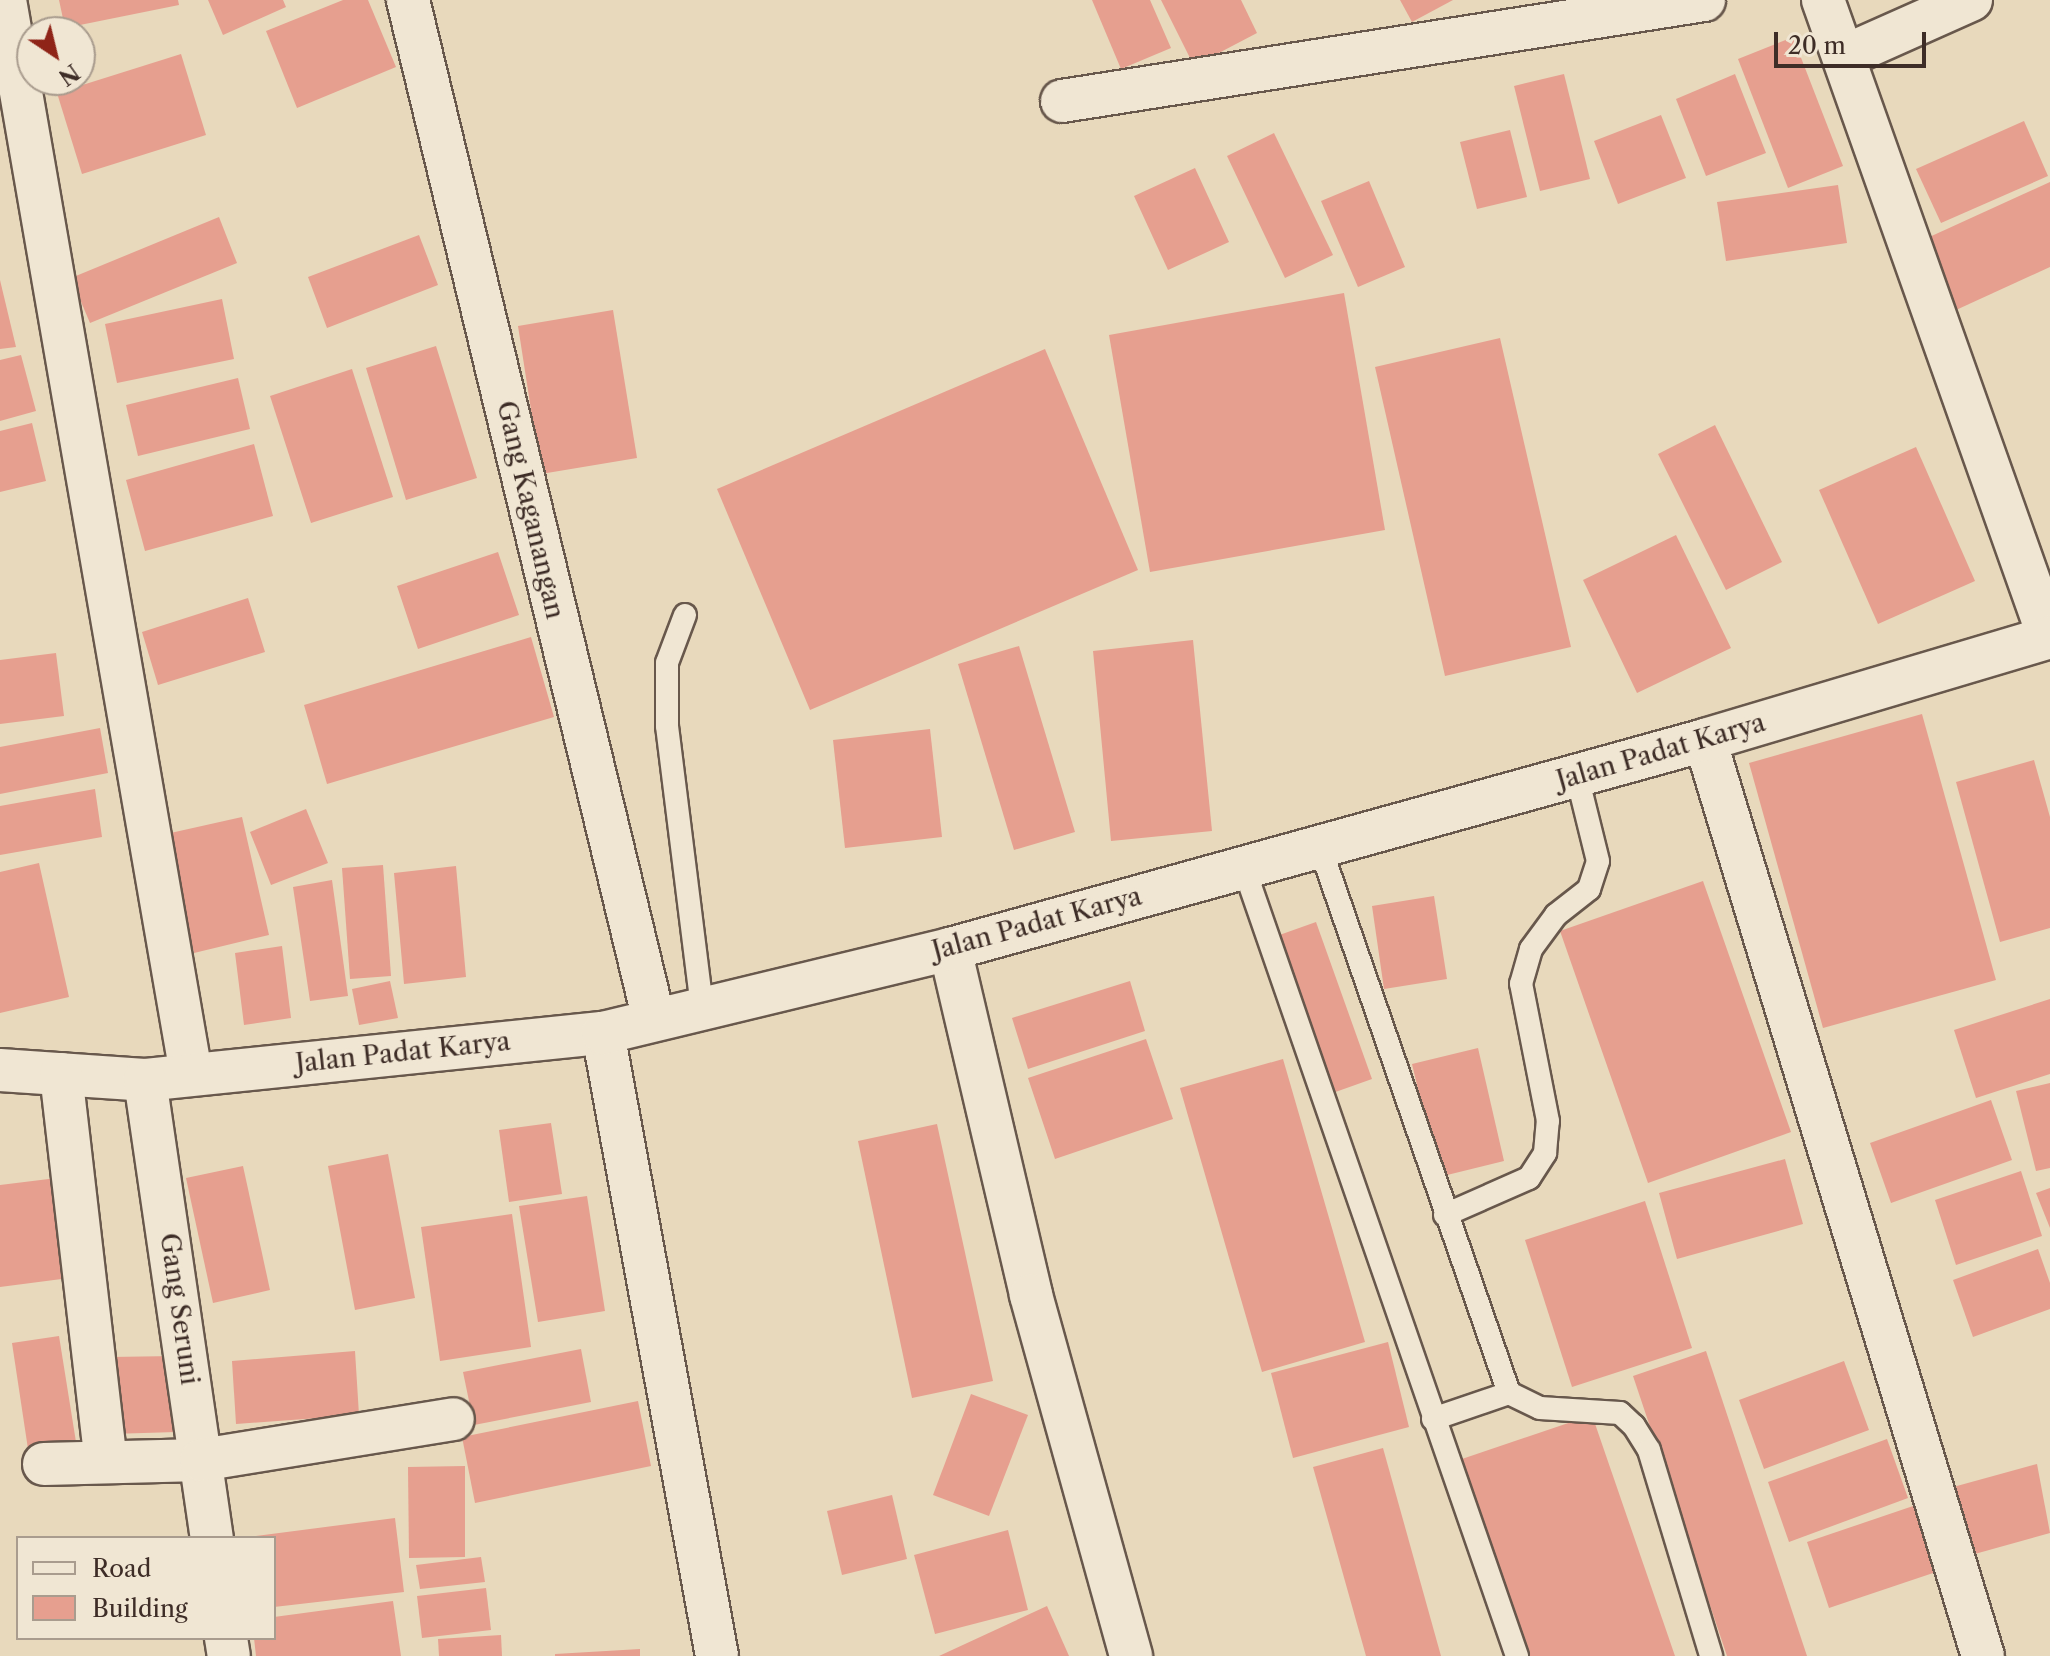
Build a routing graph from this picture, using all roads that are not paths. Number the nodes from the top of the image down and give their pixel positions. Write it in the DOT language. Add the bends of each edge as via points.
graph roads {
  1 [pos="5,0"];
  2 [pos="408,0"];
  3 [pos="1704,0"];
  4 [pos="1823,0"];
  5 [pos="1971,0"];
  6 [pos="1845,56"];
  7 [pos="1062,101"];
  8 [pos="685,615"];
  9 [pos="2050,637"];
  10 [pos="1705,740"];
  11 [pos="1577,776"];
  12 [pos="1320,847"];
  13 [pos="1244,868"];
  14 [pos="950,949"];
  15 [pos="702,1009"];
  16 [pos="654,1020"];
  17 [pos="603,1033"];
  18 [pos="0,1070"];
  19 [pos="61,1074"];
  20 [pos="191,1074"];
  21 [pos="145,1080"];
  22 [pos="1445,1215"];
  23 [pos="1509,1393"];
  24 [pos="453,1419"];
  25 [pos="1433,1419"];
  26 [pos="201,1460"];
  27 [pos="106,1461"];
  28 [pos="44,1464"];
  29 [pos="212,1536"];
  30 [pos="717,1656"];
  31 [pos="1131,1656"];
  32 [pos="1517,1656"];
  33 [pos="1711,1656"];
  34 [pos="1983,1656"];
  1 -- 20 [label="street"];
  2 -- 16 [label="street, Gang Kaganangan"];
  3 -- 7 [label="street"];
  4 -- 6 [label="street"];
  5 -- 6 [label="street"];
  6 -- 9 [label="street"];
  8 -- 15 [label="lane" via="667,663 667,726"];
  9 -- 10 [label="street, Jalan Padat Karya"];
  10 -- 11 [label="street, Jalan Padat Karya"];
  10 -- 34 [label="street"];
  11 -- 12 [label="street, Jalan Padat Karya"];
  11 -- 22 [label="lane" via="1598,861 1589,889 1556,915 1531,949 1521,984 1548,1121 1545,1153 1529,1178"];
  12 -- 13 [label="street, Jalan Padat Karya"];
  12 -- 22 [label="lane"];
  13 -- 14 [label="street, Jalan Padat Karya"];
  13 -- 25 [label="lane"];
  14 -- 15 [label="street, Jalan Padat Karya"];
  14 -- 31 [label="street" via="1031,1295"];
  15 -- 16 [label="street, Jalan Padat Karya"];
  16 -- 17 [label="street, Jalan Padat Karya"];
  17 -- 20 [label="street, Jalan Padat Karya"];
  17 -- 30 [label="street"];
  18 -- 19 [label="street, Jalan Padat Karya"];
  19 -- 21 [label="street, Jalan Padat Karya"];
  19 -- 27 [label="street"];
  20 -- 21 [label="street, Jalan Padat Karya"];
  21 -- 26 [label="street, Gang Seruni"];
  22 -- 23 [label="lane"];
  23 -- 25 [label="lane"];
  23 -- 33 [label="lane" via="1540,1408 1620,1413 1634,1426 1649,1450"];
  24 -- 26 [label="street"];
  25 -- 32 [label="lane"];
  26 -- 27 [label="street"];
  26 -- 29 [label="street, Gang Seruni"];
  27 -- 28 [label="street"];
}
